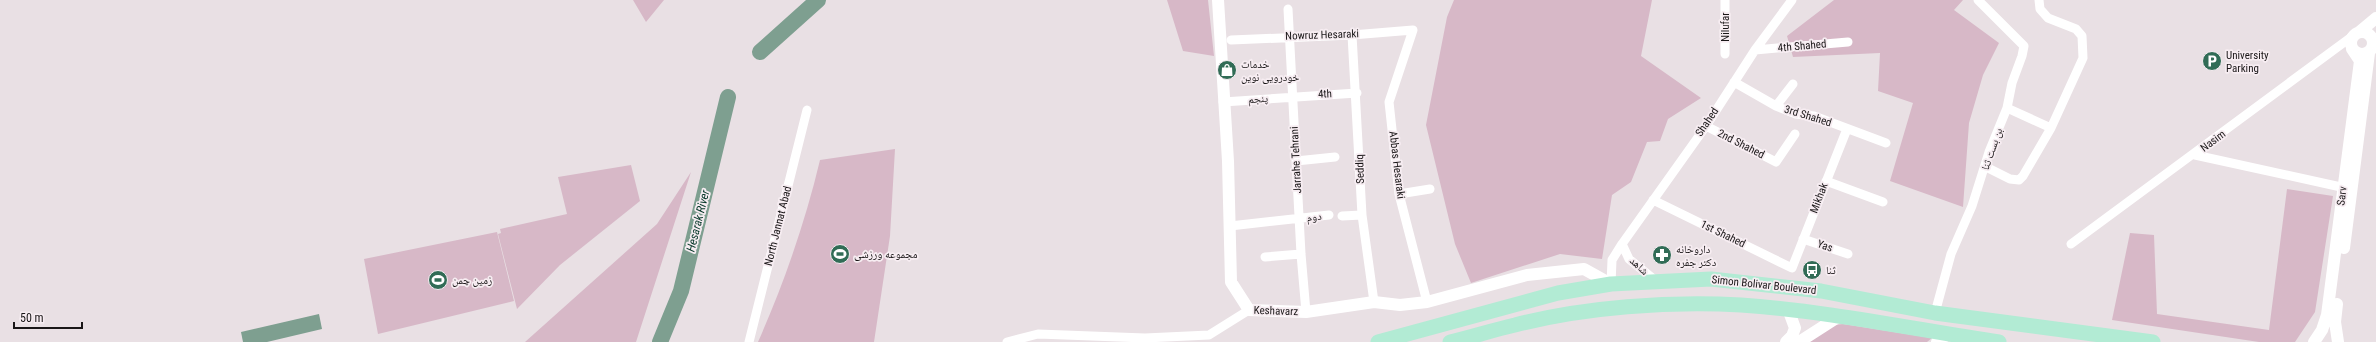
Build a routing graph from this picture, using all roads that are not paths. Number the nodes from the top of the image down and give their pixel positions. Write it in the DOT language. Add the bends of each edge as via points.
graph roads {
  1 [pos="1218,0"];
  2 [pos="1725,0"];
  3 [pos="1792,0"];
  4 [pos="1978,0"];
  5 [pos="2039,0"];
  6 [pos="1288,9"];
  7 [pos="2376,18"];
  8 [pos="1412,30"];
  9 [pos="2356,34"];
  10 [pos="1352,35"];
  11 [pos="1289,37"];
  12 [pos="1231,40"];
  13 [pos="1848,42"];
  14 [pos="2373,46"];
  15 [pos="2352,49"];
  16 [pos="1755,50"];
  17 [pos="1725,54"];
  18 [pos="1734,82"];
  19 [pos="1793,84"];
  20 [pos="1356,93"];
  21 [pos="1292,96"];
  22 [pos="1223,102"];
  23 [pos="1776,106"];
  24 [pos="2007,108"];
  25 [pos="807,110"];
  26 [pos="1706,126"];
  27 [pos="1848,128"];
  28 [pos="2051,128"];
  29 [pos="1795,134"];
  30 [pos="1886,143"];
  31 [pos="2195,155"];
  32 [pos="1335,157"];
  33 [pos="1296,161"];
  34 [pos="1986,167"];
  35 [pos="1826,181"];
  36 [pos="2347,188"];
  37 [pos="1430,189"];
  38 [pos="1399,194"];
  39 [pos="1653,200"];
  40 [pos="1883,202"];
  41 [pos="1329,215"];
  42 [pos="1362,215"];
  43 [pos="1342,216"];
  44 [pos="1299,219"];
  45 [pos="1230,226"];
  46 [pos="1803,239"];
  47 [pos="1622,244"];
  48 [pos="2071,244"];
  49 [pos="1301,254"];
  50 [pos="1848,254"];
  51 [pos="1264,257"];
  52 [pos="1792,268"];
  53 [pos="2336,277"];
  54 [pos="1656,282"];
  55 [pos="1611,284"];
  56 [pos="1374,302"];
  57 [pos="1426,302"];
  58 [pos="1788,309"];
  59 [pos="1249,310"];
  60 [pos="1306,312"];
  61 [pos="1935,313"];
  62 [pos="1838,317"];
  63 [pos="1209,334"];
  64 [pos="1943,338"];
  65 [pos="749,342"];
  66 [pos="1007,342"];
  67 [pos="1199,342"];
  68 [pos="1378,342"];
  69 [pos="1450,342"];
  70 [pos="1786,342"];
  71 [pos="1799,342"];
  72 [pos="1999,342"];
  73 [pos="2153,342"];
  74 [pos="2314,342"];
  75 [pos="2338,342"];
  1 -- 22 [label="street, Keshavarz"];
  2 -- 17 [label="street, Nilufar"];
  3 -- 16 [label="street, Shahed"];
  4 -- 24 [label="street, بن بست ثنا" via="2024,46"];
  5 -- 28 [label="street" via="2040,9 2048,18 2076,29 2082,36 2083,44 2083,58"];
  6 -- 11 [label="street, Jarrahe Tehrani"];
  7 -- 9 [label="street"];
  8 -- 10 [label="street, Nowruz Hesaraki"];
  8 -- 38 [label="street, Abbas Hesaraki" via="1389,102"];
  9 -- 14 [label="street" via="2369,34"];
  9 -- 15 [label="street" via="2351,42"];
  9 -- 31 [label="street, Nasim"];
  10 -- 11 [label="street, Nowruz Hesaraki"];
  10 -- 20 [label="street, Seddiq"];
  11 -- 12 [label="street, Nowruz Hesaraki"];
  11 -- 21 [label="street, Jarrahe Tehrani"];
  13 -- 16 [label="street, 4th Shahed"];
  14 -- 15 [label="street" via="2361,55"];
  14 -- 36 [label="street, Sarv"];
  15 -- 36 [label="street, Sarv" via="2360,61"];
  16 -- 18 [label="street, Shahed"];
  18 -- 23 [label="street, 3rd Shahed"];
  18 -- 26 [label="street, Shahed"];
  19 -- 23 [label="street"];
  20 -- 21 [label="street, 4th"];
  20 -- 42 [label="street, Seddiq"];
  21 -- 22 [label="street, پنجم"];
  21 -- 33 [label="street, Jarrahe Tehrani"];
  22 -- 45 [label="street, Keshavarz"];
  23 -- 27 [label="street, 3rd Shahed"];
  24 -- 28 [label="street"];
  24 -- 34 [label="street, بن بست ثنا" via="1989,152"];
  25 -- 65 [label="street, North Jannat Abad"];
  26 -- 29 [label="street, 2nd Shahed" via="1776,162"];
  26 -- 39 [label="street, Shahed"];
  27 -- 30 [label="street, 3rd Shahed"];
  27 -- 35 [label="street, Mikhak"];
  28 -- 34 [label="street" via="2019,180 2010,179"];
  31 -- 36 [label="street"];
  31 -- 48 [label="street, Nasim"];
  32 -- 33 [label="street"];
  33 -- 44 [label="street, Jarrahe Tehrani"];
  34 -- 61 [label="street, بن بست ثنا" via="1951,254"];
  35 -- 40 [label="street"];
  35 -- 46 [label="street, Mikhak"];
  36 -- 53 [label="street, Sarv"];
  37 -- 38 [label="street"];
  38 -- 57 [label="street, Abbas Hesaraki"];
  39 -- 47 [label="street, Shahed"];
  39 -- 52 [label="street, 1st Shahed"];
  41 -- 44 [label="street, دوم"];
  42 -- 43 [label="street"];
  42 -- 56 [label="street, Seddiq"];
  44 -- 45 [label="street, دوم"];
  44 -- 49 [label="street, Jarrahe Tehrani"];
  45 -- 59 [label="street, Keshavarz" via="1231,282"];
  46 -- 50 [label="street, Yas"];
  46 -- 52 [label="street, Mikhak"];
  47 -- 54 [label="street, شاهد" via="1629,259"];
  47 -- 55 [label="street, شاهد" via="1612,260"];
  49 -- 51 [label="street"];
  49 -- 60 [label="street, Jarrahe Tehrani"];
  53 -- 74 [label="street, Sarv" via="2328,315"];
  53 -- 75 [label="street, Sarv" via="2335,322"];
  54 -- 55 [label="main road, Simon Bolivar Boulevard"];
  54 -- 61 [label="main road, Simon Bolivar Boulevard" via="1711,279 1813,290"];
  55 -- 57 [label="street, Keshavarz" via="1584,269 1527,275"];
  55 -- 68 [label="main road, Simon Bolivar Boulevard" via="1528,300"];
  56 -- 57 [label="street, Keshavarz" via="1400,305"];
  56 -- 60 [label="street, Keshavarz"];
  58 -- 62 [label="main road, Simon Bolivar Boulevard"];
  58 -- 69 [label="main road, Simon Bolivar Boulevard" via="1694,305 1605,310 1516,324"];
  58 -- 70 [label="street" via="1795,328"];
  59 -- 60 [label="street, Keshavarz"];
  59 -- 63 [label="street"];
  61 -- 73 [label="main road, Simon Bolivar Boulevard"];
  62 -- 64 [label="main road, Simon Bolivar Boulevard"];
  62 -- 71 [label="street"];
  63 -- 66 [label="street" via="1145,338 1038,334"];
  63 -- 67 [label="street"];
  64 -- 72 [label="main road, Simon Bolivar Boulevard"];
}
